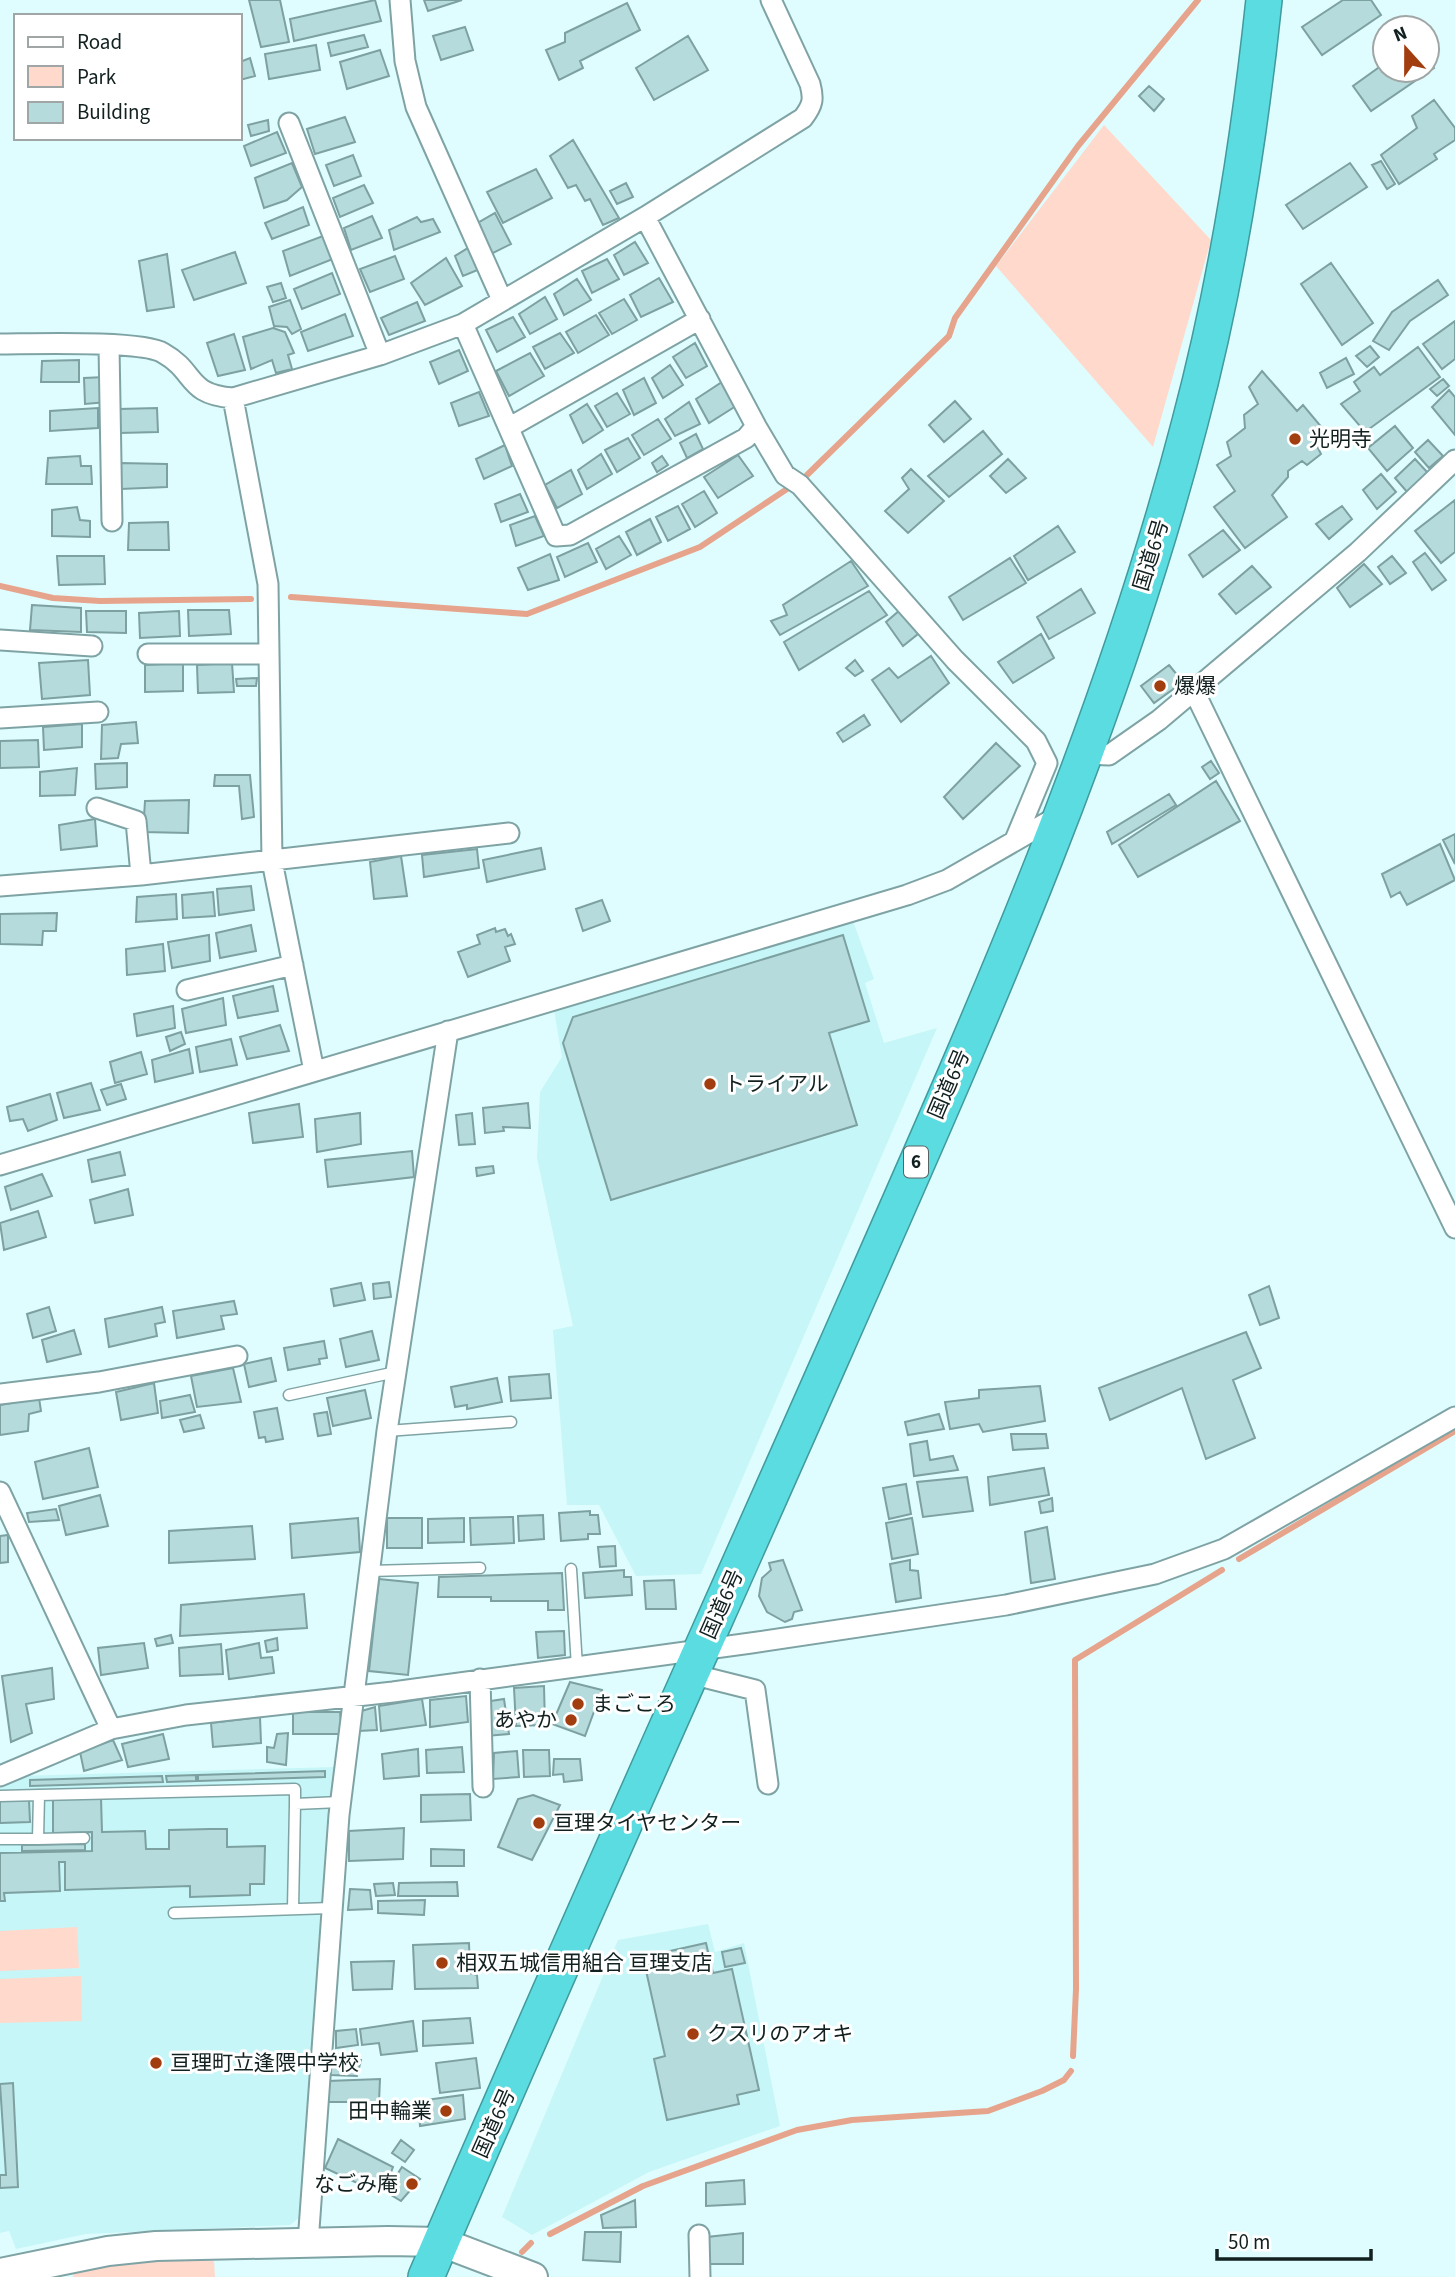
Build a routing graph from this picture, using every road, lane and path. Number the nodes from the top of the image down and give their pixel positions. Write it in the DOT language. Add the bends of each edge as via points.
graph roads {
  1 [pos="400,0"];
  2 [pos="771,0"];
  3 [pos="1264,0"];
  4 [pos="289,123"];
  5 [pos="645,218"];
  6 [pos="502,300"];
  7 [pos="701,319"];
  8 [pos="463,324"];
  9 [pos="0,344"];
  10 [pos="109,346"];
  11 [pos="380,355"];
  12 [pos="233,398"];
  13 [pos="756,426"];
  14 [pos="510,428"];
  15 [pos="1455,460"];
  16 [pos="112,521"];
  17 [pos="0,640"];
  18 [pos="93,646"];
  19 [pos="148,654"];
  20 [pos="268,654"];
  21 [pos="1194,691"];
  22 [pos="98,712"];
  23 [pos="0,718"];
  24 [pos="1086,754"];
  25 [pos="97,808"];
  26 [pos="1064,813"];
  27 [pos="509,833"];
  28 [pos="1014,842"];
  29 [pos="272,860"];
  30 [pos="141,875"];
  31 [pos="0,886"];
  32 [pos="293,965"];
  33 [pos="187,990"];
  34 [pos="448,1031"];
  35 [pos="314,1071"];
  36 [pos="0,1165"];
  37 [pos="1455,1228"];
  38 [pos="237,1356"];
  39 [pos="396,1372"];
  40 [pos="0,1394"];
  41 [pos="289,1395"];
  42 [pos="1455,1417"];
  43 [pos="511,1422"];
  44 [pos="387,1431"];
  45 [pos="0,1492"];
  46 [pos="5,1513"];
  47 [pos="480,1568"];
  48 [pos="571,1569"];
  49 [pos="370,1571"];
  50 [pos="696,1662"];
  51 [pos="578,1667"];
  52 [pos="480,1679"];
  53 [pos="354,1697"];
  54 [pos="111,1729"];
  55 [pos="0,1776"];
  56 [pos="768,1784"];
  57 [pos="483,1787"];
  58 [pos="39,1795"];
  59 [pos="0,1796"];
  60 [pos="340,1802"];
  61 [pos="295,1804"];
  62 [pos="84,1838"];
  63 [pos="0,1839"];
  64 [pos="38,1839"];
  65 [pos="331,1908"];
  66 [pos="293,1909"];
  67 [pos="174,1913"];
  68 [pos="699,2235"];
  69 [pos="441,2242"];
  70 [pos="308,2243"];
  71 [pos="0,2273"];
  72 [pos="426,2277"];
  73 [pos="533,2277"];
  74 [pos="700,2277"];
  1 -- 6 [label="street" via="405,61 416,107"];
  2 -- 5 [label="street" via="807,77 814,97 811,107 803,118"];
  3 -- 24 [label="highway, 国道6号 / 6" via="1250,127 1211,337 1160,529"];
  4 -- 11 [label="street"];
  5 -- 6 [label="street"];
  5 -- 7 [label="street"];
  6 -- 8 [label="street"];
  7 -- 13 [label="street"];
  7 -- 14 [label="street"];
  8 -- 11 [label="street"];
  8 -- 14 [label="street"];
  9 -- 10 [label="street"];
  10 -- 12 [label="street" via="162,351 210,396"];
  10 -- 16 [label="street"];
  11 -- 12 [label="street"];
  12 -- 20 [label="street" via="268,584"];
  13 -- 14 [label="street" via="746,438 570,535 556,536"];
  13 -- 28 [label="street" via="785,475 800,485 955,660 1036,741 1047,763"];
  15 -- 21 [label="street" via="1358,552"];
  17 -- 18 [label="street"];
  19 -- 20 [label="street"];
  20 -- 29 [label="street"];
  21 -- 24 [label="street" via="1128,744 1109,755"];
  21 -- 37 [label="street"];
  22 -- 23 [label="street"];
  24 -- 26 [label="highway, 国道6号 / 6"];
  25 -- 30 [label="street" via="136,821"];
  26 -- 28 [label="street"];
  26 -- 50 [label="highway, 国道6号 / 6" via="894,1216"];
  27 -- 29 [label="street"];
  28 -- 34 [label="street" via="947,880 907,895"];
  29 -- 30 [label="street"];
  29 -- 32 [label="street"];
  30 -- 31 [label="street"];
  32 -- 33 [label="street"];
  32 -- 35 [label="street"];
  34 -- 35 [label="street"];
  34 -- 39 [label="street"];
  35 -- 36 [label="street"];
  38 -- 40 [label="street" via="99,1382"];
  39 -- 41 [label="lane"];
  39 -- 44 [label="street"];
  42 -- 50 [label="street" via="1224,1549 1176,1567 1006,1605"];
  43 -- 44 [label="lane"];
  44 -- 49 [label="street"];
  45 -- 46 [label="street"];
  46 -- 54 [label="street"];
  47 -- 49 [label="lane"];
  48 -- 51 [label="lane"];
  49 -- 53 [label="street"];
  50 -- 51 [label="street"];
  50 -- 56 [label="street" via="755,1690"];
  50 -- 69 [label="highway, 国道6号 / 6"];
  51 -- 52 [label="street"];
  52 -- 53 [label="street"];
  52 -- 57 [label="street"];
  53 -- 54 [label="street" via="186,1715"];
  53 -- 60 [label="street"];
  54 -- 55 [label="street"];
  58 -- 59 [label="lane"];
  58 -- 61 [label="lane" via="295,1789"];
  58 -- 64 [label="lane"];
  60 -- 61 [label="lane"];
  60 -- 65 [label="street"];
  61 -- 66 [label="lane"];
  62 -- 64 [label="lane"];
  63 -- 64 [label="lane"];
  65 -- 66 [label="lane"];
  65 -- 70 [label="street"];
  66 -- 67 [label="lane"];
  68 -- 74 [label="street"];
  69 -- 70 [label="street"];
  69 -- 72 [label="highway, 国道6号 / 6"];
  69 -- 73 [label="street"];
  70 -- 71 [label="street" via="108,2251"];
}
